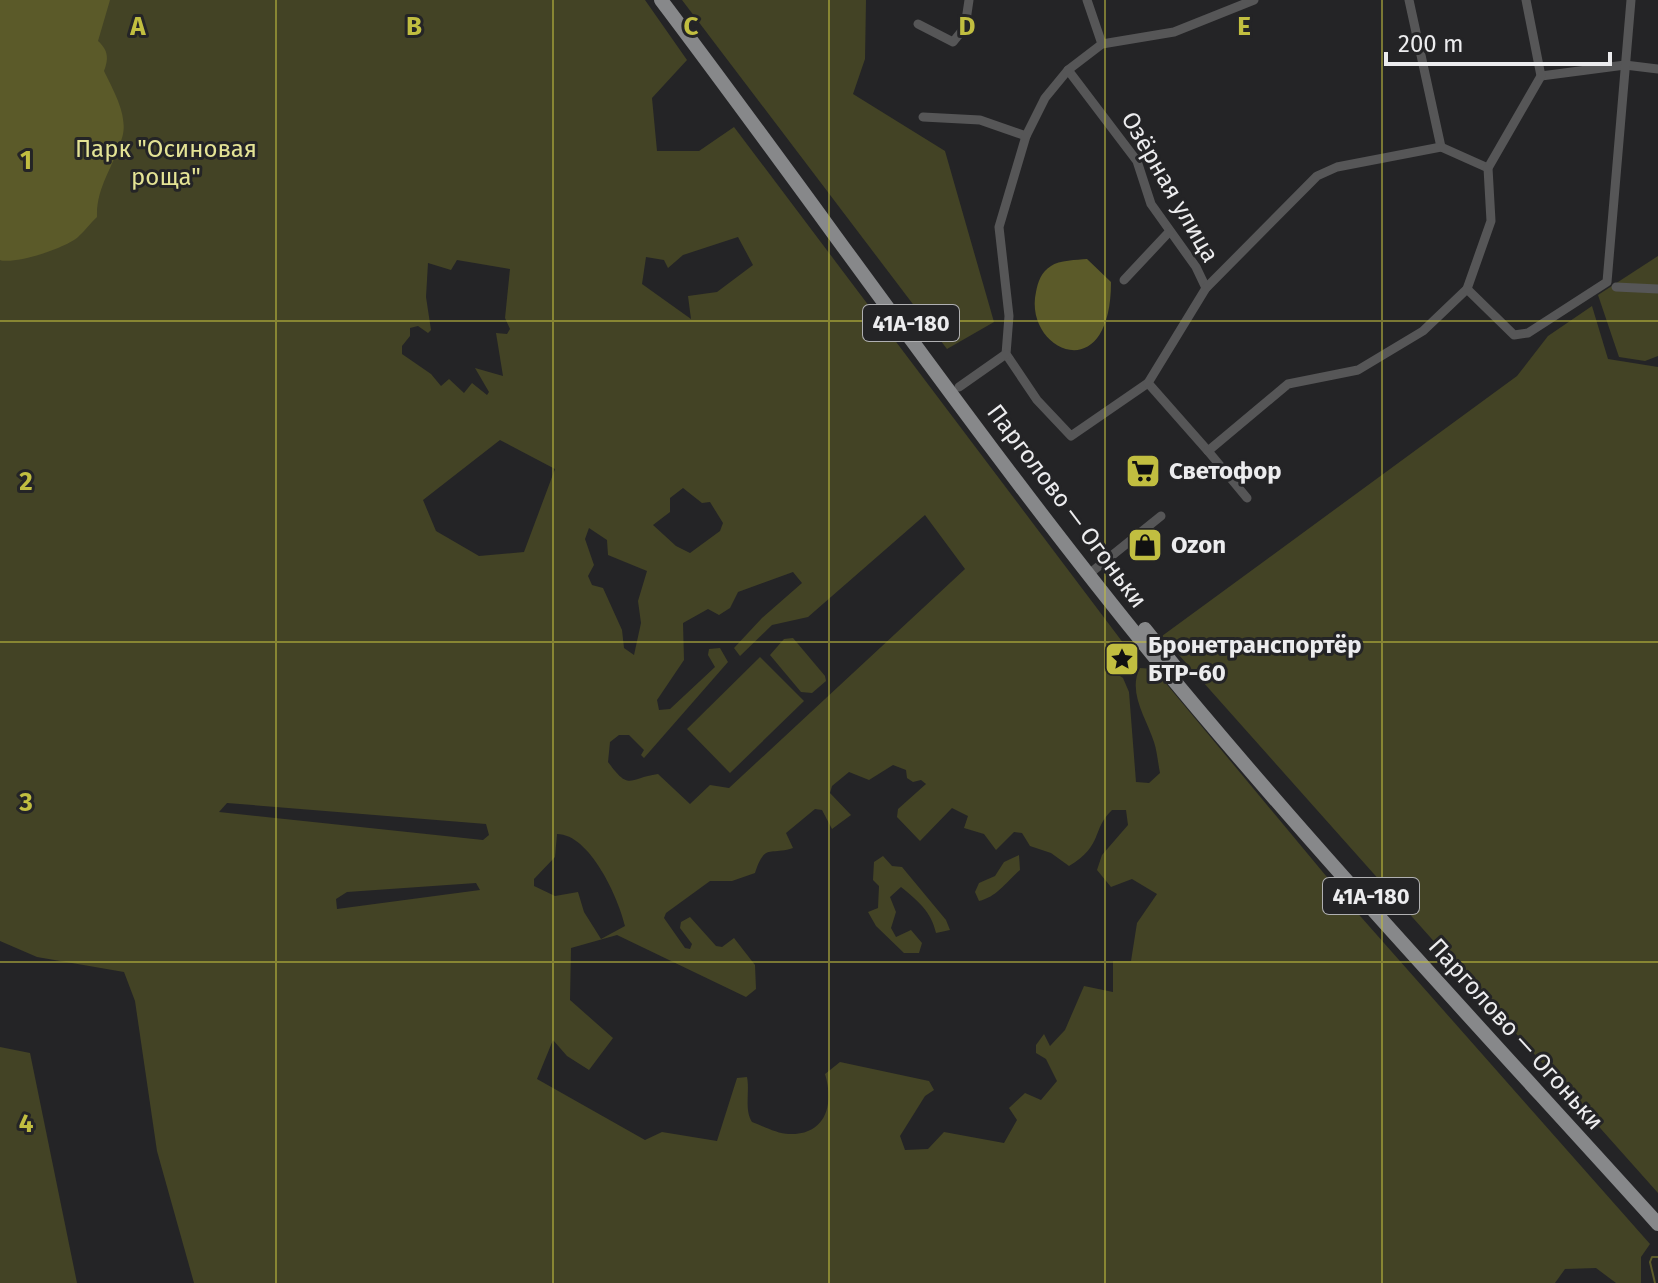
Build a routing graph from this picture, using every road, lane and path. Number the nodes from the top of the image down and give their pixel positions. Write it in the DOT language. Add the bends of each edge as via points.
graph roads {
  1 [pos="661,0"];
  2 [pos="670,0"];
  3 [pos="969,0"];
  4 [pos="1087,0"];
  5 [pos="1254,0"];
  6 [pos="1409,0"];
  7 [pos="1526,0"];
  8 [pos="1631,0"];
  9 [pos="918,24"];
  10 [pos="1102,44"];
  11 [pos="1625,65"];
  12 [pos="1658,69"];
  13 [pos="1068,70"];
  14 [pos="1541,76"];
  15 [pos="724,79"];
  16 [pos="923,117"];
  17 [pos="1026,136"];
  18 [pos="1441,147"];
  19 [pos="1488,168"];
  20 [pos="1169,232"];
  21 [pos="1124,280"];
  22 [pos="1616,287"];
  23 [pos="1206,288"];
  24 [pos="1467,289"];
  25 [pos="1658,289"];
  26 [pos="1006,354"];
  27 [pos="1148,383"];
  28 [pos="959,387"];
  29 [pos="1208,451"];
  30 [pos="1247,498"];
  31 [pos="1161,516"];
  32 [pos="1092,572"];
  33 [pos="1658,1213"];
  34 [pos="1658,1224"];
  1 -- 15 [label="main road, 41А-180"];
  2 -- 15 [label="main road, 41А-180"];
  3 -- 9 [label="street" via="965,27 953,42"];
  4 -- 10 [label="street"];
  5 -- 10 [label="street" via="1174,32"];
  6 -- 18 [label="street"];
  7 -- 14 [label="street"];
  8 -- 11 [label="street"];
  10 -- 13 [label="street"];
  11 -- 12 [label="street"];
  11 -- 14 [label="street"];
  11 -- 24 [label="street" via="1607,282 1528,333 1514,335"];
  13 -- 17 [label="street" via="1045,98"];
  13 -- 20 [label="street, Озёрная улица" via="1137,161 1151,204"];
  14 -- 19 [label="street"];
  15 -- 28 [label="main road, Парголово — Огоньки / 41А-180"];
  15 -- 32 [label="main road, Парголово — Огоньки / 41А-180"];
  16 -- 17 [label="street" via="980,120"];
  17 -- 26 [label="street" via="999,227 1009,316"];
  18 -- 19 [label="street"];
  18 -- 23 [label="street" via="1337,167 1317,176"];
  19 -- 24 [label="street" via="1491,221"];
  20 -- 21 [label="street"];
  20 -- 23 [label="street, Озёрная улица"];
  22 -- 25 [label="street"];
  23 -- 27 [label="street"];
  24 -- 29 [label="street" via="1423,331 1358,370 1288,384"];
  26 -- 27 [label="street" via="1037,400 1071,436"];
  26 -- 28 [label="street"];
  27 -- 29 [label="street"];
  28 -- 32 [label="main road, Парголово — Огоньки / 41А-180"];
  29 -- 30 [label="street"];
  31 -- 32 [label="street"];
  32 -- 33 [label="main road, Парголово — Огоньки / 41А-180" via="1285,799"];
  32 -- 34 [label="main road, Парголово — Огоньки / 41А-180" via="1300,828"];
}
